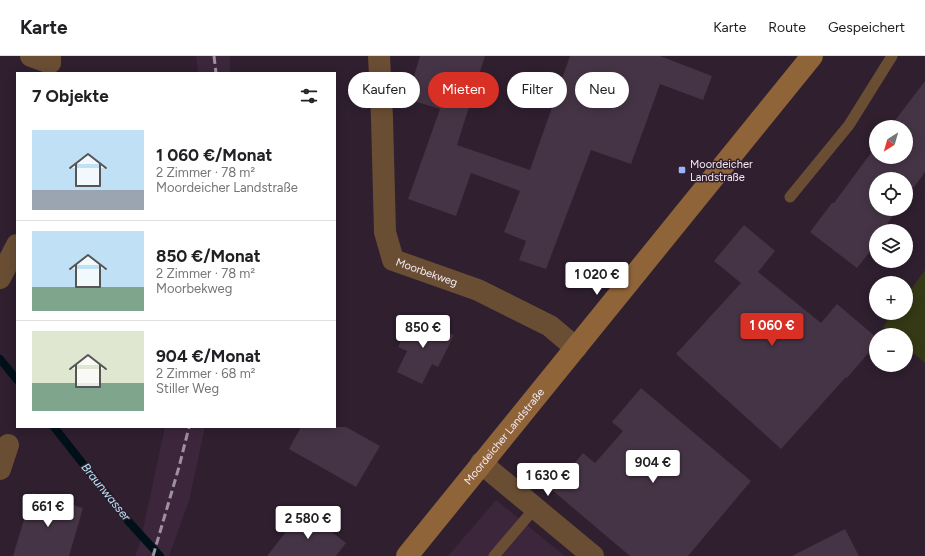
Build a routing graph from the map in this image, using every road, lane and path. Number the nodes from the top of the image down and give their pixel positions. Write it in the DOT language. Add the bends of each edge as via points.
graph roads {
  1 [pos="379,56"];
  2 [pos="812,56"];
  3 [pos="892,56"];
  4 [pos="790,197"];
  5 [pos="16,247"];
  6 [pos="0,278"];
  7 [pos="576,348"];
  8 [pos="8,445"];
  9 [pos="481,463"];
  10 [pos="0,469"];
  11 [pos="535,508"];
  12 [pos="413,554"];
  13 [pos="494,556"];
  14 [pos="592,556"];
  1 -- 7 [label="street, Moorbekweg" via="385,232 393,260 478,290 550,326"];
  2 -- 7 [label="main road, Moordeicher Landstraße"];
  3 -- 4 [label="lane" via="849,125"];
  5 -- 6 [label="street"];
  7 -- 9 [label="main road, Moordeicher Landstraße"];
  8 -- 10 [label="street"];
  9 -- 11 [label="street"];
  9 -- 12 [label="main road, Moordeicher Landstraße"];
  11 -- 13 [label="lane"];
  11 -- 14 [label="street"];
}
